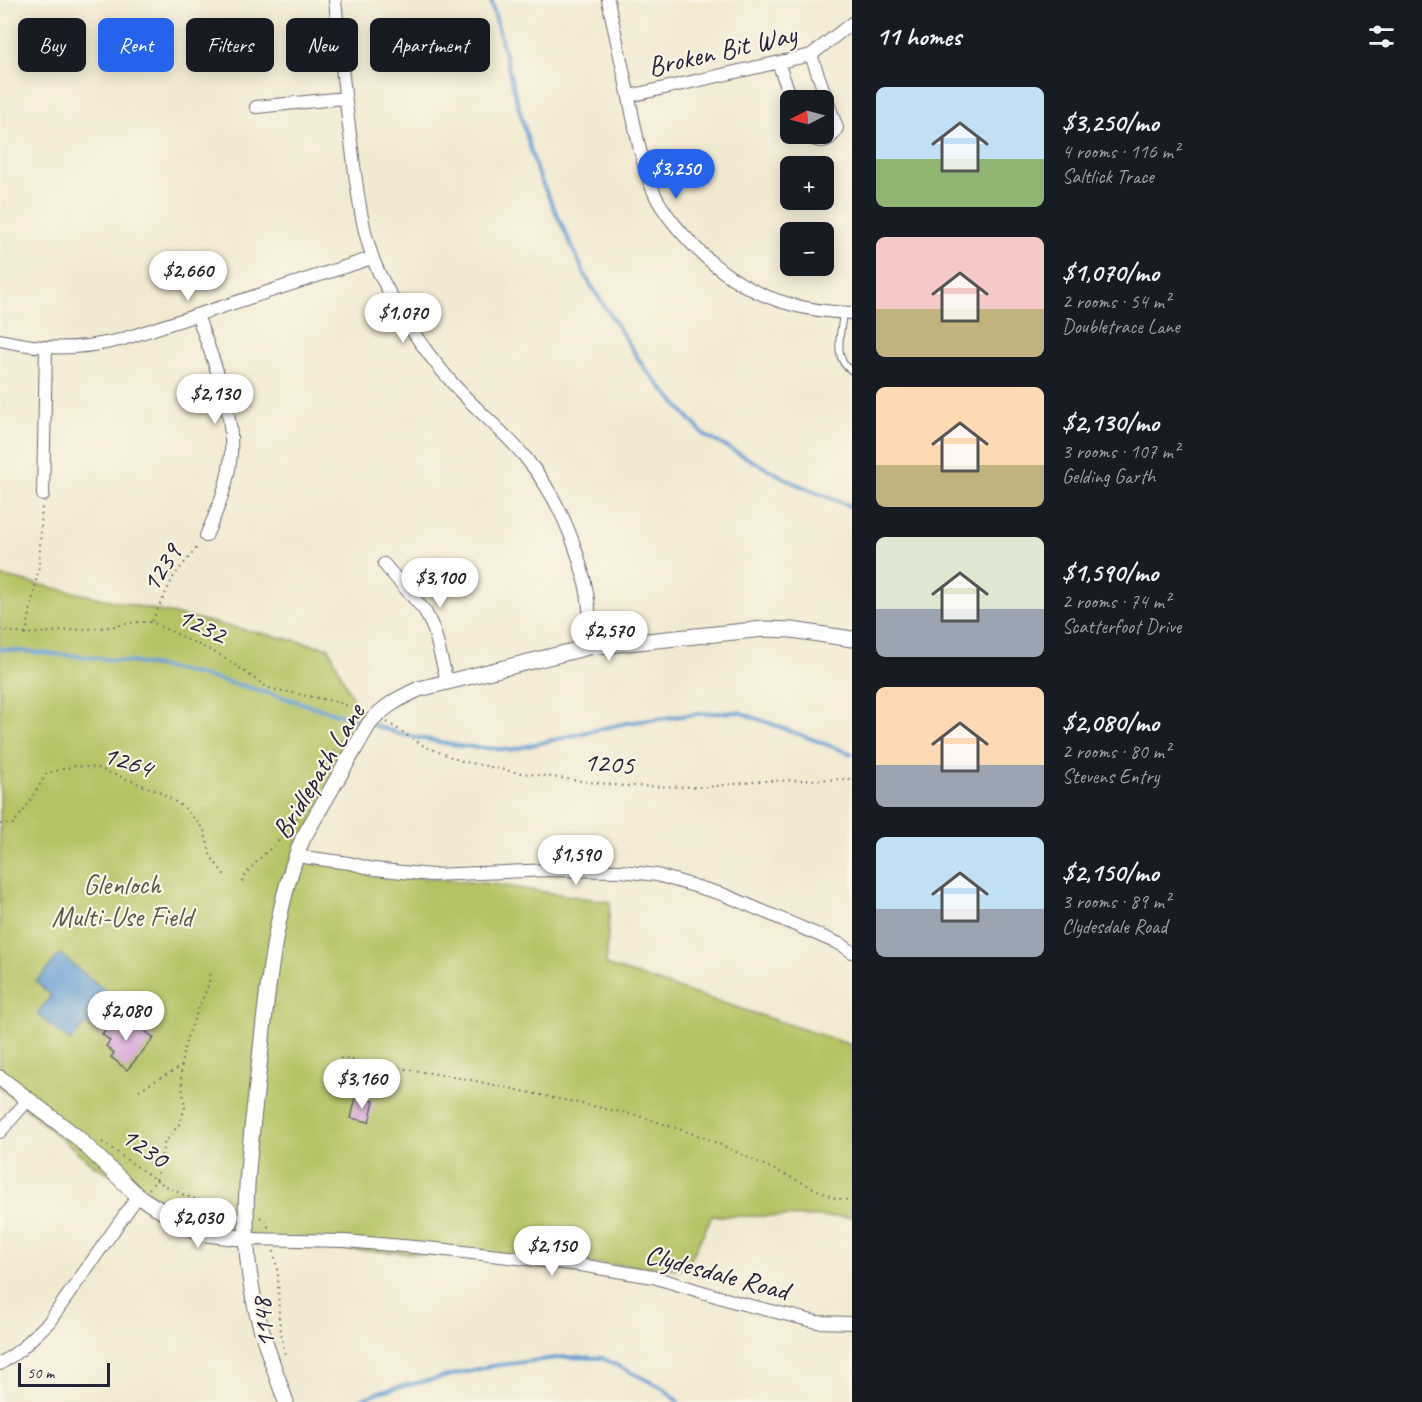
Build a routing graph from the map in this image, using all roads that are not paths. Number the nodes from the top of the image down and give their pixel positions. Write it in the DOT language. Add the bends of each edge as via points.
graph roads {
  1 [pos="335,0"];
  2 [pos="608,0"];
  3 [pos="852,23"];
  4 [pos="811,55"];
  5 [pos="778,63"];
  6 [pos="788,90"];
  7 [pos="824,90"];
  8 [pos="629,96"];
  9 [pos="345,98"];
  10 [pos="256,107"];
  11 [pos="834,116"];
  12 [pos="834,135"];
  13 [pos="372,258"];
  14 [pos="848,313"];
  15 [pos="197,315"];
  16 [pos="0,340"];
  17 [pos="46,348"];
  18 [pos="852,371"];
  19 [pos="43,495"];
  20 [pos="206,536"];
  21 [pos="384,564"];
  22 [pos="852,639"];
  23 [pos="589,647"];
  24 [pos="447,681"];
  25 [pos="296,856"];
  26 [pos="852,952"];
  27 [pos="0,1078"];
  28 [pos="28,1100"];
  29 [pos="0,1132"];
  30 [pos="140,1197"];
  31 [pos="248,1239"];
  32 [pos="852,1323"];
  33 [pos="0,1364"];
  34 [pos="286,1402"];
  1 -- 9 [label="street"];
  2 -- 8 [label="street"];
  3 -- 4 [label="street, Broken Bit Way"];
  4 -- 5 [label="street, Broken Bit Way"];
  4 -- 7 [label="street"];
  5 -- 6 [label="street"];
  5 -- 8 [label="street, Broken Bit Way"];
  8 -- 14 [label="street" via="649,179 666,212 688,240 729,277 760,295 808,310"];
  9 -- 10 [label="street"];
  9 -- 13 [label="street" via="357,189"];
  11 -- 12 [label="street"];
  13 -- 15 [label="street"];
  13 -- 23 [label="street" via="427,352 525,457 555,505 582,573 590,618"];
  14 -- 18 [label="lane" via="839,354 845,367"];
  15 -- 17 [label="street" via="89,347"];
  15 -- 20 [label="street" via="230,416 232,441 224,492"];
  16 -- 17 [label="street"];
  17 -- 19 [label="street"];
  21 -- 24 [label="street" via="424,611 434,630"];
  22 -- 23 [label="street, Bridlepath Lane" via="764,629"];
  23 -- 24 [label="street, Bridlepath Lane"];
  24 -- 25 [label="street, Bridlepath Lane" via="393,701 363,721"];
  25 -- 26 [label="street" via="431,875 550,870 657,875 725,895"];
  25 -- 31 [label="street, Bridlepath Lane" via="268,985 249,1159 245,1211"];
  27 -- 28 [label="street"];
  28 -- 29 [label="street"];
  28 -- 30 [label="street" via="77,1137"];
  30 -- 31 [label="street" via="187,1227 206,1234"];
  30 -- 33 [label="street" via="49,1322"];
  31 -- 32 [label="street, Clydesdale Road" via="345,1241 580,1265 653,1277 817,1322"];
  31 -- 34 [label="street, Bridlepath Lane" via="249,1271 259,1316"];
}
